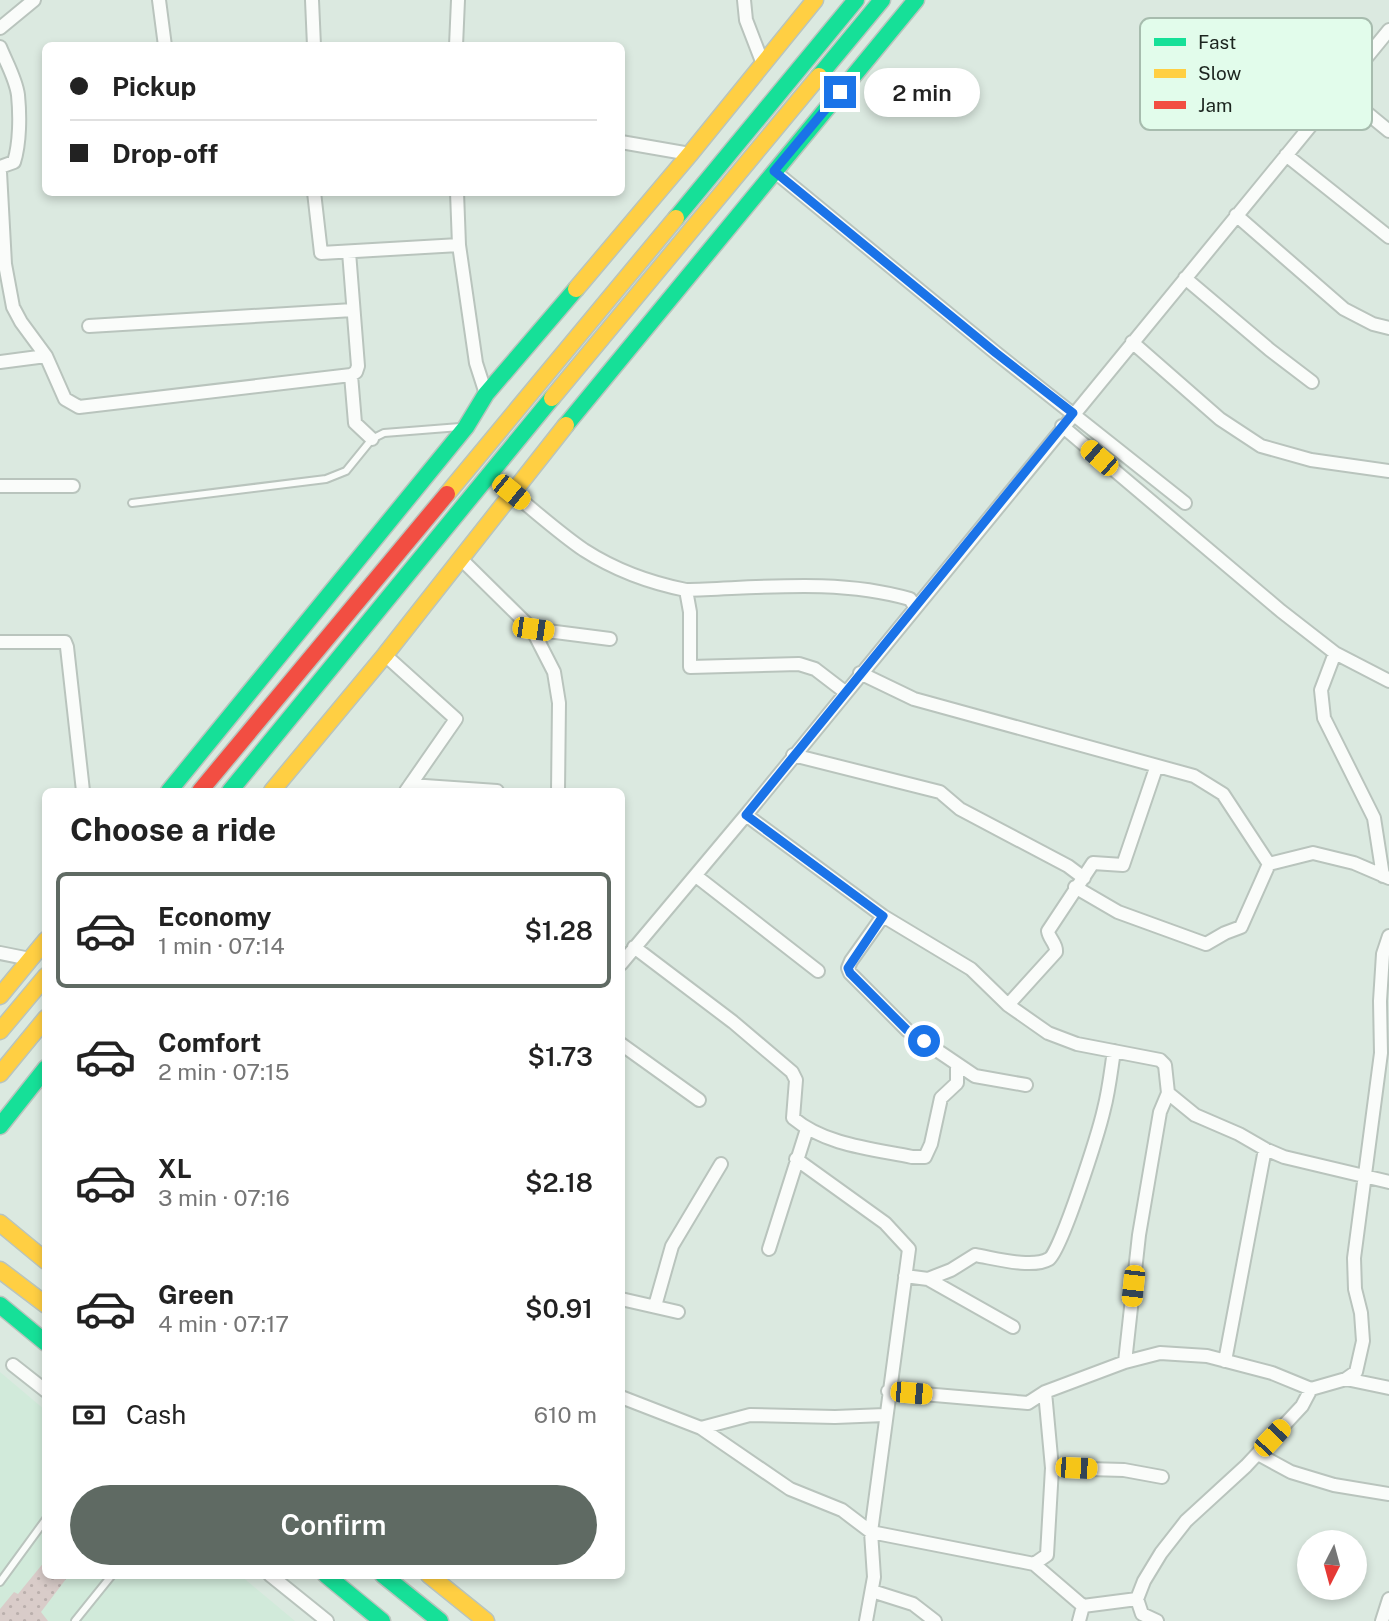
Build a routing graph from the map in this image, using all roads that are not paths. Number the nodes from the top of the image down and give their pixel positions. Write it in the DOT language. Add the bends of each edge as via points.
graph roads {
  1 [pos="34,0"];
  2 [pos="159,0"];
  3 [pos="312,0"];
  4 [pos="458,0"];
  5 [pos="744,0"];
  6 [pos="815,0"];
  7 [pos="856,0"];
  8 [pos="882,0"];
  9 [pos="916,0"];
  10 [pos="0,28"];
  11 [pos="1388,31"];
  12 [pos="164,42"];
  13 [pos="314,42"];
  14 [pos="456,42"];
  15 [pos="0,47"];
  16 [pos="1372,50"];
  17 [pos="763,64"];
  18 [pos="1372,117"];
  19 [pos="1306,130"];
  20 [pos="1389,131"];
  21 [pos="625,143"];
  22 [pos="690,153"];
  23 [pos="1286,155"];
  24 [pos="0,170"];
  25 [pos="774,171"];
  26 [pos="314,196"];
  27 [pos="457,196"];
  28 [pos="1236,215"];
  29 [pos="1389,237"];
  30 [pos="459,245"];
  31 [pos="349,252"];
  32 [pos="1185,278"];
  33 [pos="353,310"];
  34 [pos="89,326"];
  35 [pos="1389,328"];
  36 [pos="1132,342"];
  37 [pos="46,356"];
  38 [pos="0,362"];
  39 [pos="351,375"];
  40 [pos="1312,382"];
  41 [pos="486,394"];
  42 [pos="1073,413"];
  43 [pos="1062,426"];
  44 [pos="466,427"];
  45 [pos="372,439"];
  46 [pos="1389,471"];
  47 [pos="0,486"];
  48 [pos="73,486"];
  49 [pos="511,492"];
  50 [pos="132,503"];
  51 [pos="1185,503"];
  52 [pos="460,558"];
  53 [pos="686,590"];
  54 [pos="915,607"];
  55 [pos="533,629"];
  56 [pos="610,639"];
  57 [pos="0,642"];
  58 [pos="1335,653"];
  59 [pos="385,655"];
  60 [pos="860,673"];
  61 [pos="1389,681"];
  62 [pos="845,692"];
  63 [pos="793,755"];
  64 [pos="1156,768"];
  65 [pos="83,788"];
  66 [pos="171,788"];
  67 [pos="202,788"];
  68 [pos="232,788"];
  69 [pos="274,788"];
  70 [pos="408,788"];
  71 [pos="558,788"];
  72 [pos="746,815"];
  73 [pos="1269,864"];
  74 [pos="696,876"];
  75 [pos="1386,877"];
  76 [pos="1079,883"];
  77 [pos="883,916"];
  78 [pos="1389,936"];
  79 [pos="42,945"];
  80 [pos="634,947"];
  81 [pos="0,953"];
  82 [pos="1386,955"];
  83 [pos="30,959"];
  84 [pos="625,959"];
  85 [pos="818,971"];
  86 [pos="42,981"];
  87 [pos="0,996"];
  88 [pos="1009,1005"];
  89 [pos="42,1023"];
  90 [pos="0,1031"];
  91 [pos="625,1047"];
  92 [pos="1114,1051"];
  93 [pos="957,1064"];
  94 [pos="42,1073"];
  95 [pos="0,1074"];
  96 [pos="1026,1084"];
  97 [pos="1168,1093"];
  98 [pos="699,1100"];
  99 [pos="0,1126"];
  100 [pos="807,1129"];
  101 [pos="1265,1149"];
  102 [pos="796,1159"];
  103 [pos="721,1164"];
  104 [pos="1363,1176"];
  105 [pos="1389,1182"];
  106 [pos="0,1223"];
  107 [pos="769,1250"];
  108 [pos="42,1258"];
  109 [pos="0,1270"];
  110 [pos="905,1276"];
  111 [pos="928,1279"];
  112 [pos="42,1296"];
  113 [pos="625,1300"];
  114 [pos="0,1305"];
  115 [pos="655,1306"];
  116 [pos="678,1312"];
  117 [pos="1013,1327"];
  118 [pos="42,1340"];
  119 [pos="1225,1361"];
  120 [pos="1125,1362"];
  121 [pos="13,1365"];
  122 [pos="1346,1379"];
  123 [pos="42,1388"];
  124 [pos="1389,1388"];
  125 [pos="1311,1389"];
  126 [pos="888,1391"];
  127 [pos="1045,1392"];
  128 [pos="625,1399"];
  129 [pos="885,1415"];
  130 [pos="701,1428"];
  131 [pos="1258,1454"];
  132 [pos="1052,1468"];
  133 [pos="1162,1477"];
  134 [pos="1389,1494"];
  135 [pos="42,1525"];
  136 [pos="871,1532"];
  137 [pos="1034,1564"];
  138 [pos="109,1579"];
  139 [pos="275,1579"];
  140 [pos="331,1579"];
  141 [pos="388,1579"];
  142 [pos="434,1579"];
  143 [pos="0,1582"];
  144 [pos="872,1591"];
  145 [pos="1137,1599"];
  146 [pos="1389,1599"];
  147 [pos="1083,1606"];
  148 [pos="1141,1617"];
  149 [pos="75,1621"];
  150 [pos="327,1621"];
  151 [pos="382,1621"];
  152 [pos="440,1621"];
  153 [pos="486,1621"];
  154 [pos="866,1621"];
  155 [pos="935,1621"];
  156 [pos="1079,1621"];
  157 [pos="1157,1621"];
  158 [pos="1382,1621"];
  1 -- 10 [label="street"];
  2 -- 12 [label="street"];
  3 -- 13 [label="street"];
  4 -- 14 [label="street"];
  5 -- 17 [label="street" via="746,20"];
  6 -- 17 [label="main road"];
  7 -- 67 [label="main road"];
  8 -- 68 [label="main road"];
  9 -- 25 [label="main road"];
  11 -- 16 [label="street"];
  15 -- 24 [label="street" via="18,93 18,131 14,162"];
  17 -- 22 [label="main road"];
  18 -- 20 [label="street"];
  19 -- 23 [label="street"];
  21 -- 22 [label="street"];
  22 -- 41 [label="main road"];
  23 -- 28 [label="street"];
  23 -- 29 [label="street"];
  24 -- 37 [label="street" via="5,264 13,307"];
  25 -- 42 [label="street"];
  25 -- 49 [label="main road"];
  26 -- 31 [label="street" via="321,253"];
  27 -- 30 [label="street"];
  28 -- 32 [label="street"];
  28 -- 35 [label="street" via="1345,309"];
  30 -- 31 [label="street"];
  30 -- 41 [label="street" via="476,363"];
  31 -- 33 [label="street"];
  32 -- 36 [label="street"];
  32 -- 40 [label="street"];
  33 -- 34 [label="street"];
  33 -- 39 [label="street" via="358,366"];
  36 -- 42 [label="street"];
  36 -- 46 [label="street" via="1220,419 1261,446 1311,460"];
  37 -- 38 [label="street"];
  37 -- 39 [label="street" via="65,399 79,407"];
  39 -- 45 [label="street" via="355,423"];
  41 -- 44 [label="main road"];
  42 -- 43 [label="street"];
  42 -- 51 [label="street"];
  43 -- 54 [label="street"];
  43 -- 58 [label="street"];
  44 -- 45 [label="lane" via="384,433"];
  44 -- 66 [label="main road"];
  45 -- 50 [label="lane" via="346,471 326,479"];
  47 -- 48 [label="street"];
  49 -- 52 [label="main road"];
  49 -- 53 [label="street" via="584,550 615,567"];
  52 -- 55 [label="street"];
  52 -- 59 [label="main road"];
  53 -- 54 [label="street" via="846,587 910,599"];
  53 -- 62 [label="street" via="690,667 799,664 815,669"];
  54 -- 60 [label="street"];
  55 -- 56 [label="street"];
  55 -- 71 [label="street" via="554,672 559,702"];
  57 -- 65 [label="street" via="65,642"];
  58 -- 61 [label="street"];
  58 -- 75 [label="street" via="1321,690 1324,718 1374,818"];
  59 -- 69 [label="main road"];
  59 -- 70 [label="street" via="456,719"];
  60 -- 62 [label="street"];
  60 -- 64 [label="street" via="914,699"];
  62 -- 63 [label="street"];
  63 -- 72 [label="street"];
  63 -- 76 [label="street" via="940,792 960,809 1068,866"];
  64 -- 73 [label="street" via="1194,776 1223,794"];
  64 -- 76 [label="street" via="1123,865 1093,863"];
  72 -- 74 [label="street"];
  72 -- 77 [label="street"];
  73 -- 75 [label="street" via="1314,853"];
  73 -- 76 [label="street" via="1241,927 1206,944 1118,912"];
  74 -- 80 [label="street"];
  74 -- 85 [label="street"];
  76 -- 88 [label="street" via="1048,931 1056,952"];
  77 -- 88 [label="street" via="971,969"];
  77 -- 93 [label="street" via="851,961 850,973 907,1030"];
  78 -- 82 [label="street"];
  79 -- 83 [label="main road"];
  80 -- 84 [label="street"];
  80 -- 100 [label="street" via="792,1072 796,1080 793,1118"];
  81 -- 83 [label="street"];
  82 -- 104 [label="street" via="1380,1001 1381,1053"];
  83 -- 87 [label="main road"];
  86 -- 90 [label="main road"];
  88 -- 92 [label="street" via="1048,1033"];
  89 -- 95 [label="main road"];
  91 -- 98 [label="street"];
  92 -- 97 [label="street" via="1160,1060 1167,1069"];
  92 -- 111 [label="street" via="1105,1108 1055,1254 1030,1264 975,1255"];
  93 -- 96 [label="street" via="975,1076"];
  93 -- 100 [label="street" via="957,1083 944,1093 925,1157 840,1142"];
  94 -- 99 [label="main road"];
  97 -- 101 [label="street" via="1195,1115"];
  97 -- 120 [label="street" via="1160,1112 1139,1235"];
  100 -- 102 [label="street"];
  101 -- 104 [label="street"];
  101 -- 119 [label="street"];
  102 -- 107 [label="street"];
  102 -- 110 [label="street" via="885,1223 909,1249"];
  103 -- 115 [label="street" via="672,1246"];
  104 -- 105 [label="street"];
  104 -- 122 [label="street" via="1354,1258 1363,1341 1356,1372"];
  106 -- 108 [label="main road"];
  109 -- 112 [label="main road"];
  110 -- 111 [label="street"];
  110 -- 126 [label="street"];
  111 -- 117 [label="street"];
  113 -- 115 [label="street"];
  114 -- 118 [label="main road"];
  115 -- 116 [label="street"];
  119 -- 120 [label="street" via="1160,1353"];
  119 -- 125 [label="street"];
  120 -- 127 [label="street"];
  121 -- 123 [label="street"];
  122 -- 124 [label="street"];
  122 -- 125 [label="street"];
  125 -- 131 [label="street" via="1302,1406"];
  126 -- 127 [label="street" via="1028,1403"];
  126 -- 129 [label="street"];
  127 -- 132 [label="street"];
  128 -- 130 [label="street"];
  129 -- 130 [label="street" via="750,1415"];
  129 -- 136 [label="street"];
  130 -- 136 [label="street" via="790,1489 842,1510"];
  131 -- 134 [label="street" via="1323,1482"];
  131 -- 145 [label="street" via="1186,1521 1161,1553"];
  132 -- 133 [label="street" via="1124,1470"];
  132 -- 137 [label="street" via="1047,1555"];
  135 -- 143 [label="lane"];
  136 -- 137 [label="street"];
  136 -- 144 [label="street"];
  137 -- 147 [label="street"];
  138 -- 149 [label="lane"];
  139 -- 150 [label="street"];
  140 -- 151 [label="main road"];
  141 -- 152 [label="main road"];
  142 -- 153 [label="main road"];
  144 -- 154 [label="street"];
  144 -- 155 [label="street" via="912,1604"];
  145 -- 147 [label="street"];
  145 -- 148 [label="street"];
  146 -- 158 [label="street"];
  147 -- 156 [label="street"];
  148 -- 157 [label="street"];
}
